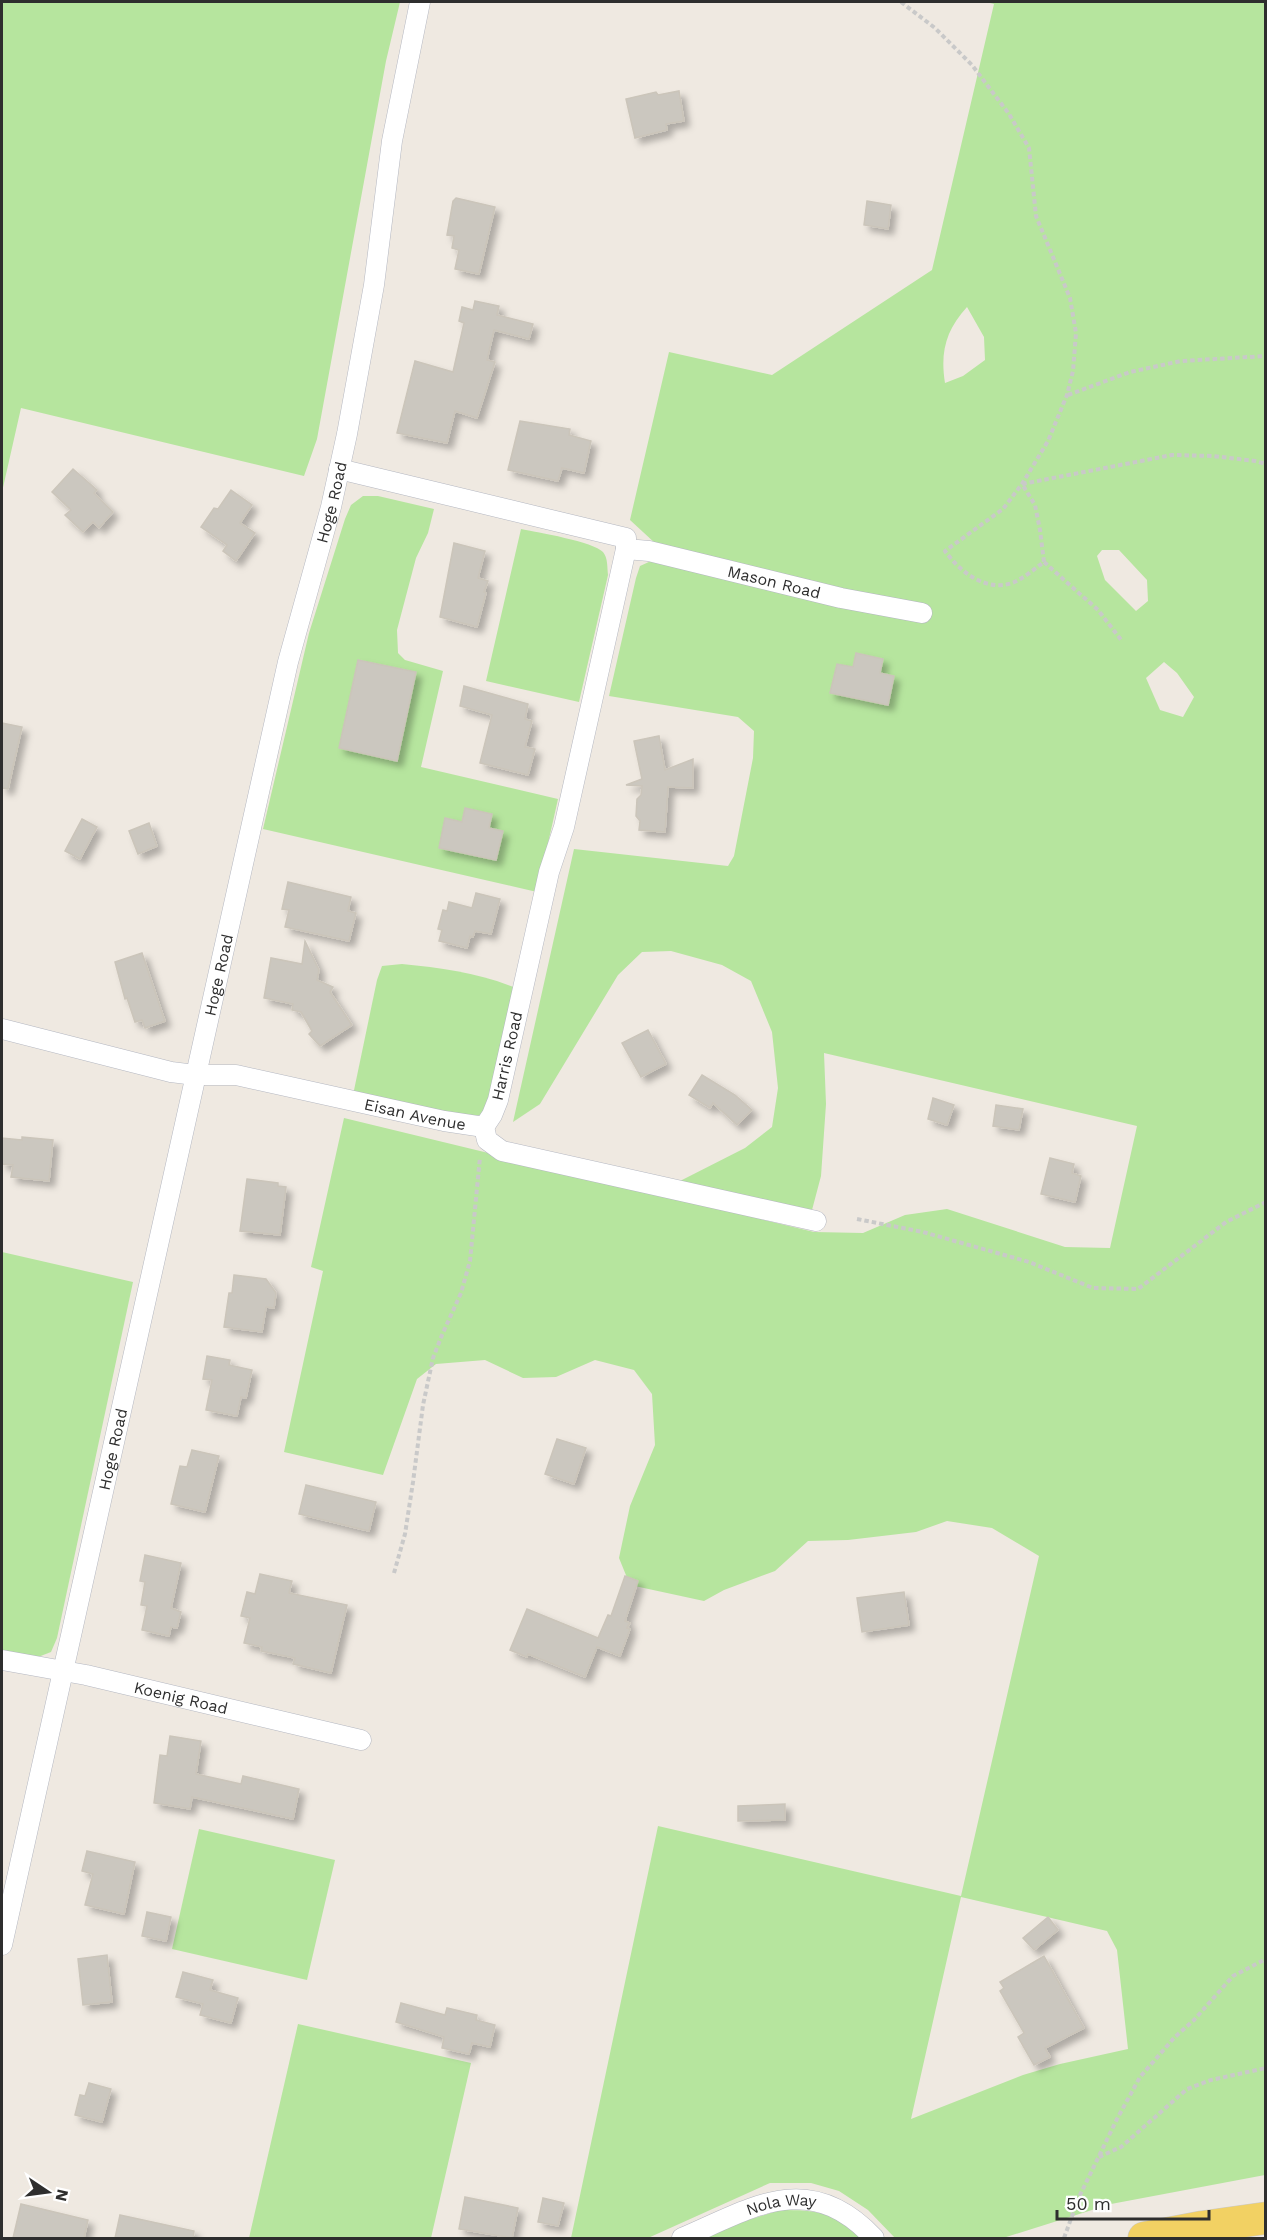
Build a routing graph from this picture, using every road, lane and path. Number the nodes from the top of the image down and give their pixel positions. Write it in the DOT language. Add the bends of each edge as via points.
graph roads {
  1 [pos="420,2"];
  2 [pos="901,2"];
  3 [pos="1266,356"];
  4 [pos="1067,395"];
  5 [pos="1266,464"];
  6 [pos="339,469"];
  7 [pos="1022,484"];
  8 [pos="626,544"];
  9 [pos="1044,562"];
  10 [pos="922,614"];
  11 [pos="1122,641"];
  12 [pos="2,1029"];
  13 [pos="195,1075"];
  14 [pos="484,1127"];
  15 [pos="1266,1202"];
  16 [pos="857,1219"];
  17 [pos="816,1221"];
  18 [pos="394,1573"];
  19 [pos="2,1660"];
  20 [pos="62,1671"];
  21 [pos="361,1740"];
  22 [pos="2,1945"];
  23 [pos="1266,1959"];
  24 [pos="1266,2068"];
  25 [pos="1099,2158"];
  26 [pos="1266,2218"];
  27 [pos="682,2238"];
  28 [pos="874,2238"];
  29 [pos="1064,2238"];
  30 [pos="1144,2238"];
  1 -- 6 [label="street, Hoge Road" via="392,141 372,296"];
  2 -- 4 [label="path" via="935,28 972,65 1029,148 1036,216 1070,298 1076,333"];
  3 -- 4 [label="path" via="1181,361 1130,372"];
  4 -- 7 [label="path" via="1048,441"];
  5 -- 7 [label="path" via="1172,455"];
  6 -- 8 [label="street, Mason Road"];
  6 -- 13 [label="street, Hoge Road" via="288,662"];
  7 -- 9 [label="path" via="1035,505"];
  7 -- 9 [label="path" via="1003,509 945,551 974,578 998,586 1014,582"];
  8 -- 10 [label="street, Mason Road" via="841,598"];
  8 -- 14 [label="street, Harris Road" via="564,827 549,872 498,1100"];
  9 -- 11 [label="path" via="1098,610"];
  12 -- 13 [label="street, Eisan Avenue"];
  13 -- 14 [label="street, Eisan Avenue" via="236,1075 444,1122"];
  13 -- 20 [label="street, Hoge Road"];
  14 -- 17 [label="street, Eisan Avenue" via="487,1140 502,1151"];
  14 -- 18 [label="path" via="470,1261 433,1358 405,1534"];
  15 -- 16 [label="path" via="1226,1222 1138,1289 1093,1288 1029,1262 923,1232"];
  19 -- 20 [label="street, Koenig Road"];
  20 -- 21 [label="street, Koenig Road"];
  20 -- 22 [label="street, Hoge Road"];
  23 -- 25 [label="path" via="1233,1976 1140,2077"];
  24 -- 25 [label="path" via="1187,2089 1121,2147"];
  25 -- 29 [label="path" via="1078,2197"];
  26 -- 30 [label="main road"];
  27 -- 28 [label="street, Nola Way" via="766,2203 806,2198 844,2213"];
}
